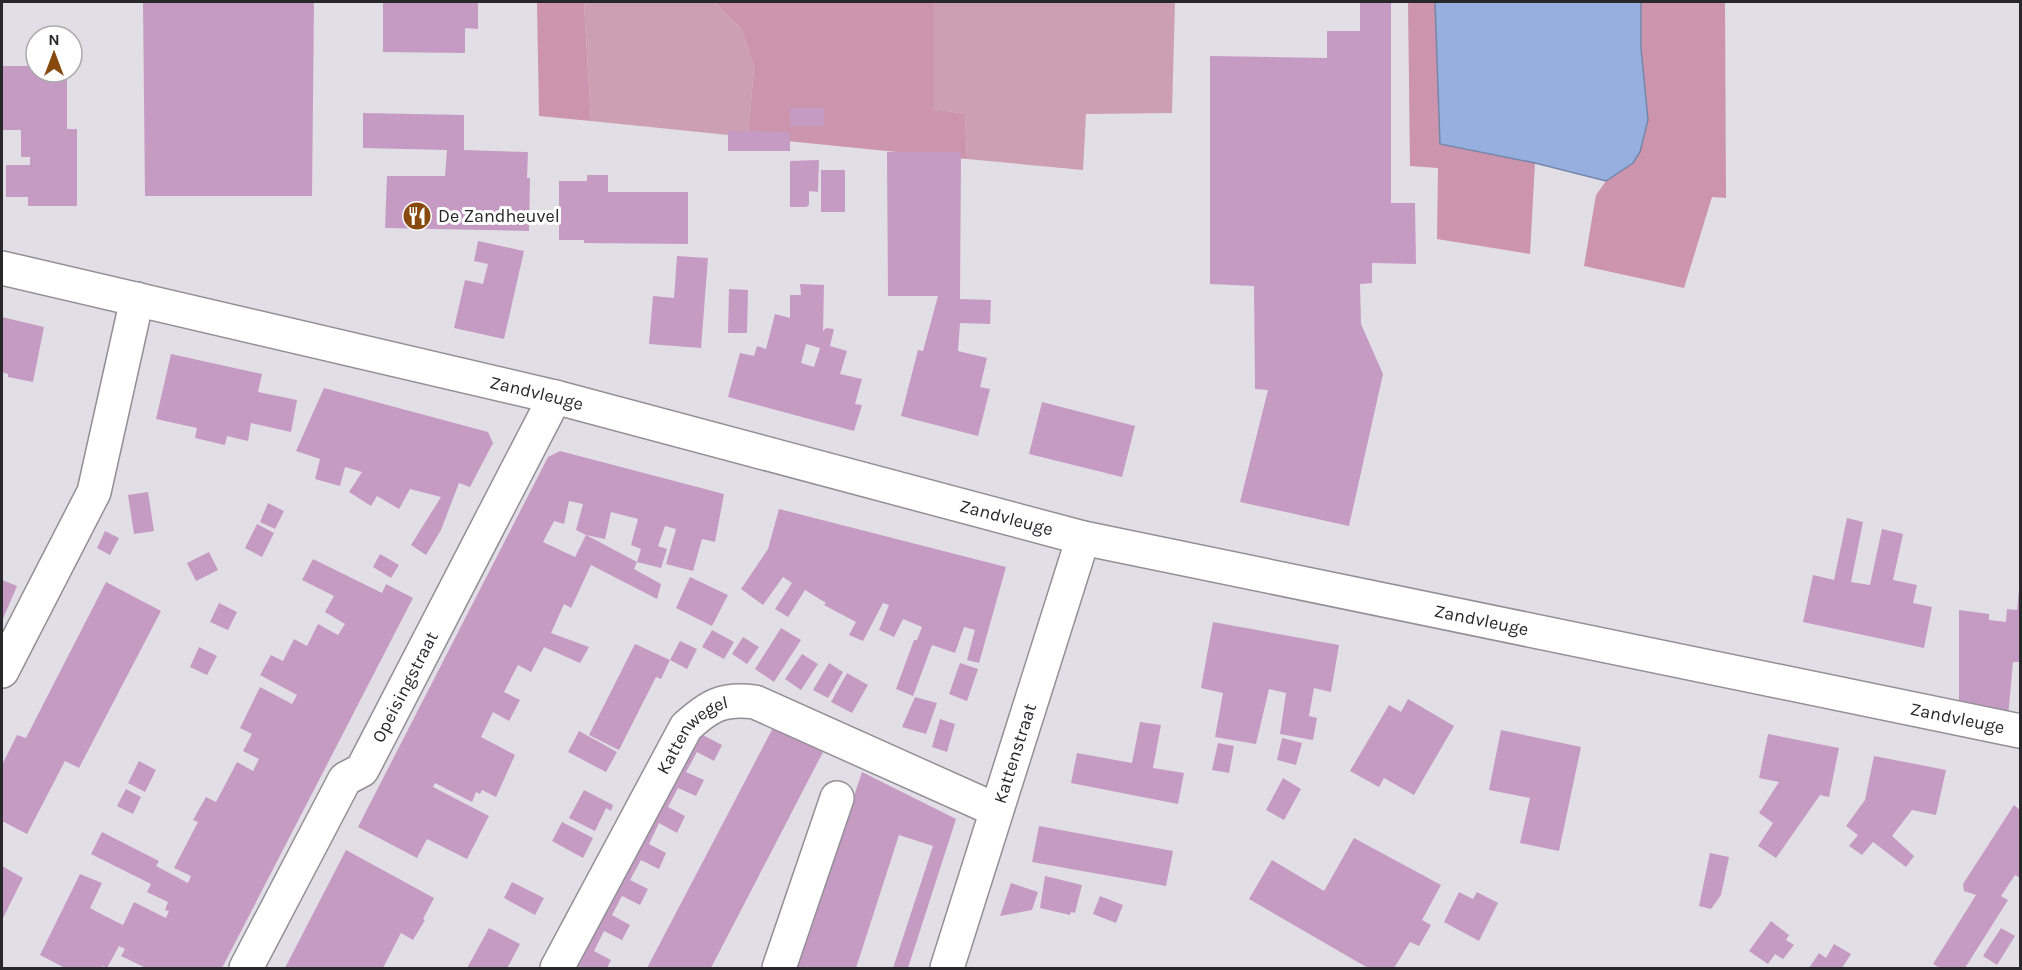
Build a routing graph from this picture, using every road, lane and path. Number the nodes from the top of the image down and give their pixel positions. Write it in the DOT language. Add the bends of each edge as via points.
graph roads {
  1 [pos="2,268"];
  2 [pos="137,299"];
  3 [pos="555,398"];
  4 [pos="1083,538"];
  5 [pos="2,671"];
  6 [pos="2020,732"];
  7 [pos="837,798"];
  8 [pos="996,810"];
  9 [pos="246,969"];
  10 [pos="557,969"];
  11 [pos="779,969"];
  12 [pos="947,969"];
  1 -- 2 [label="street, Zandvleuge"];
  2 -- 3 [label="street, Zandvleuge"];
  2 -- 5 [label="street" via="94,492"];
  3 -- 4 [label="street, Zandvleuge"];
  3 -- 9 [label="street, Opeisingstraat" via="362,770 345,779"];
  4 -- 6 [label="street, Zandvleuge"];
  4 -- 8 [label="street, Kattenstraat"];
  7 -- 11 [label="street"];
  8 -- 10 [label="street, Kattenwegel" via="755,702 723,702 705,709 686,727"];
  8 -- 12 [label="street, Kattenstraat"];
}
